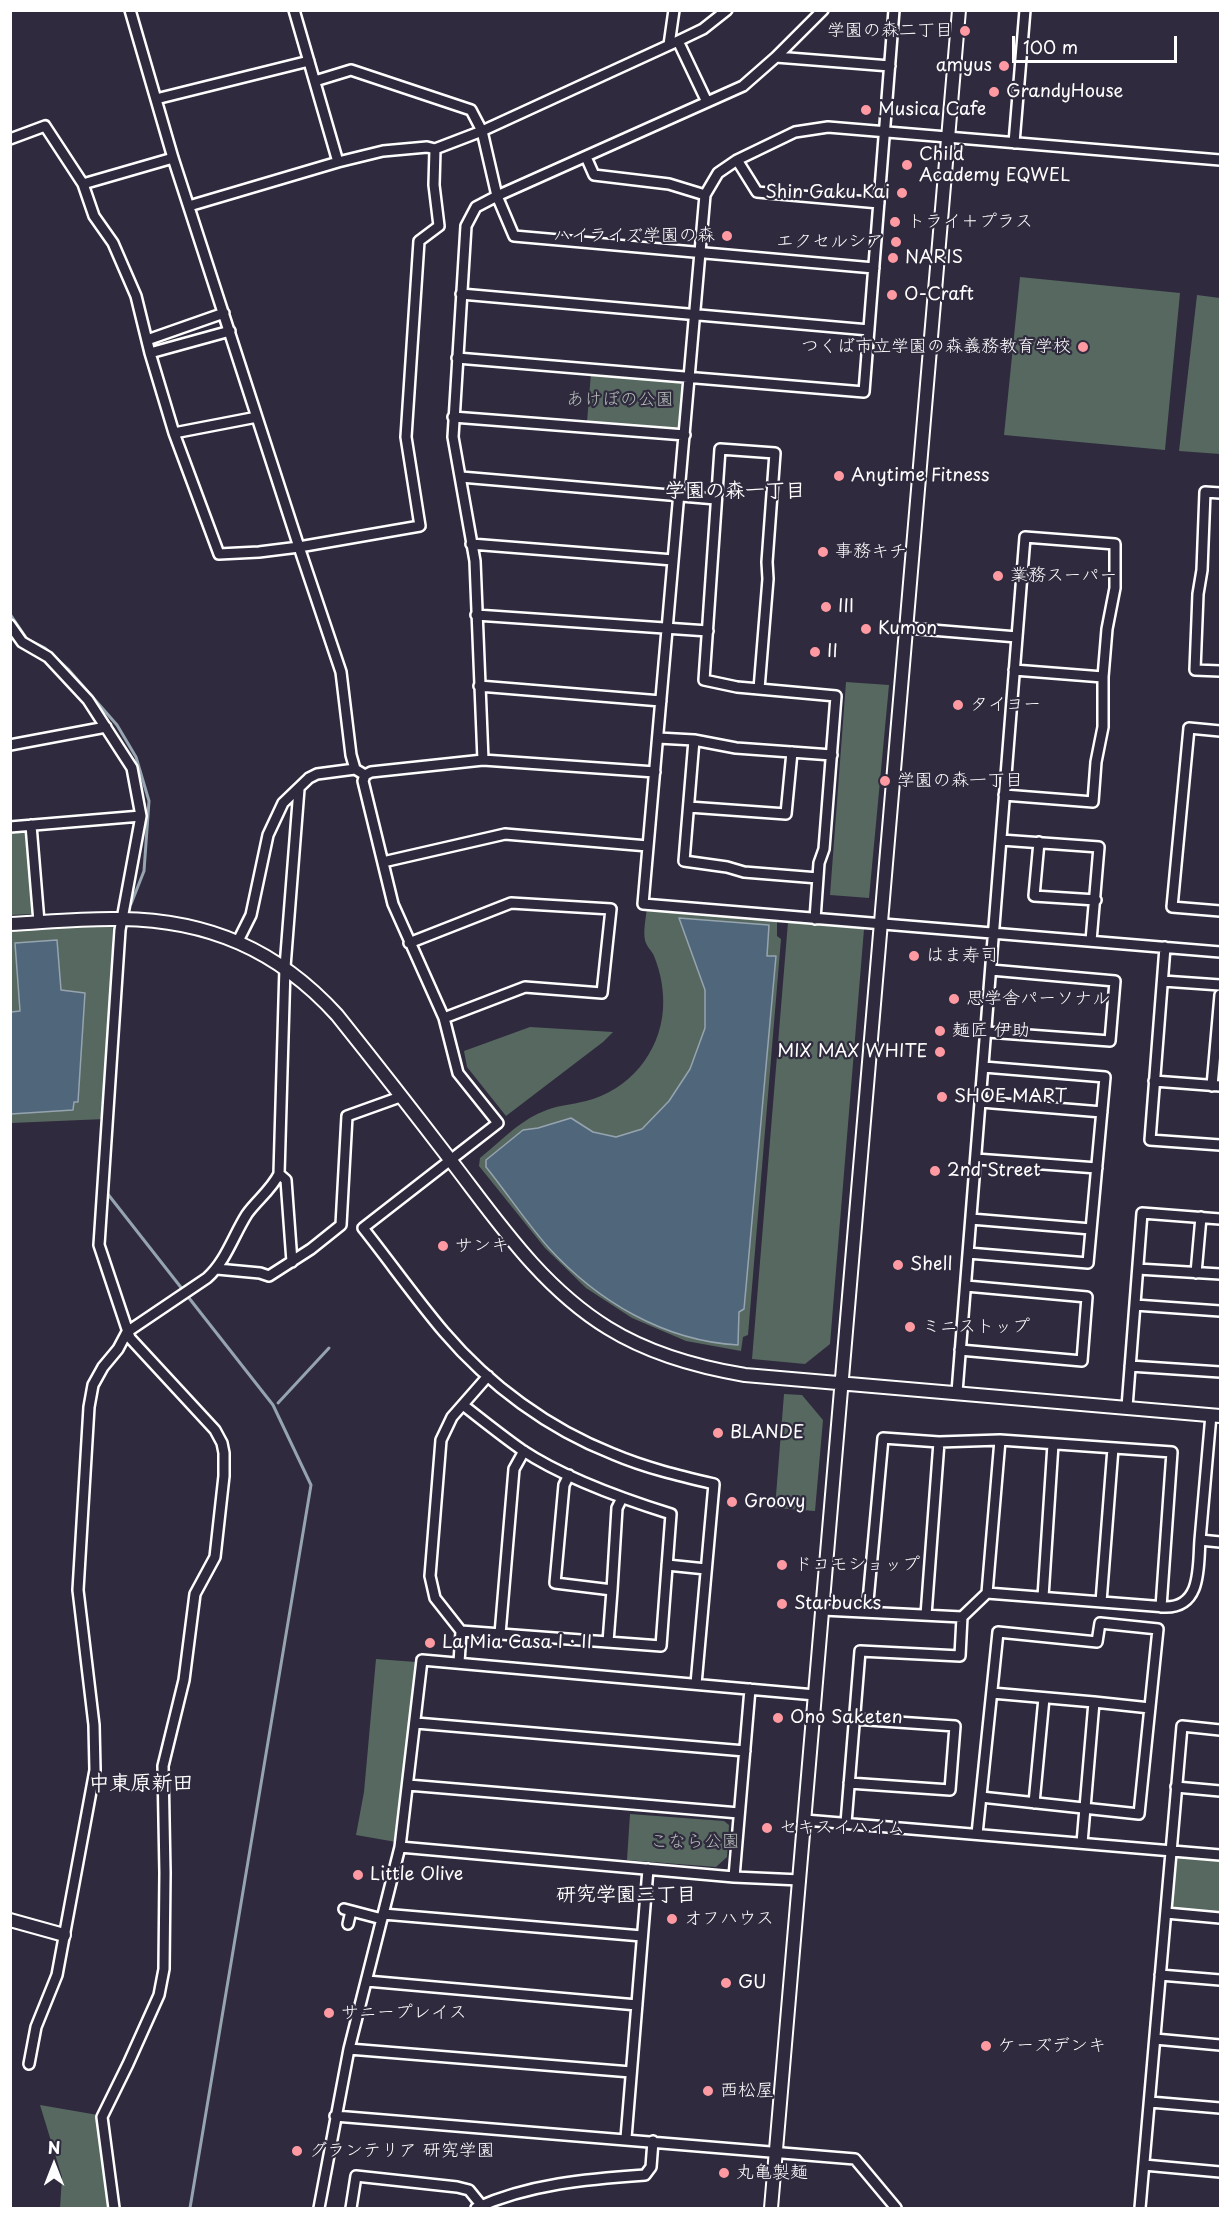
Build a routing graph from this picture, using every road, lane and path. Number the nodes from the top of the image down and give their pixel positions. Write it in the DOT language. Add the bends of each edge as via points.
graph roads {
  1 [pos="130,10"];
  2 [pos="294,10"];
  3 [pos="674,10"];
  4 [pos="727,10"];
  5 [pos="823,10"];
  6 [pos="894,10"];
  7 [pos="959,10"];
  8 [pos="1025,10"];
  9 [pos="673,43"];
  10 [pos="776,57"];
  11 [pos="309,61"];
  12 [pos="890,66"];
  13 [pos="315,81"];
  14 [pos="156,99"];
  15 [pos="707,102"];
  16 [pos="482,131"];
  17 [pos="885,132"];
  18 [pos="948,136"];
  19 [pos="10,140"];
  20 [pos="1014,142"];
  21 [pos="435,149"];
  22 [pos="586,157"];
  23 [pos="173,158"];
  24 [pos="737,160"];
  25 [pos="1221,160"];
  26 [pos="338,162"];
  27 [pos="83,184"];
  28 [pos="705,195"];
  29 [pos="497,196"];
  30 [pos="879,203"];
  31 [pos="189,206"];
  32 [pos="700,252"];
  33 [pos="874,268"];
  34 [pos="461,294"];
  35 [pos="224,313"];
  36 [pos="694,314"];
  37 [pos="869,330"];
  38 [pos="230,331"];
  39 [pos="147,340"];
  40 [pos="150,353"];
  41 [pos="457,358"];
  42 [pos="690,377"];
  43 [pos="257,417"];
  44 [pos="453,417"];
  45 [pos="174,433"];
  46 [pos="685,435"];
  47 [pos="461,477"];
  48 [pos="1221,493"];
  49 [pos="678,495"];
  50 [pos="716,499"];
  51 [pos="471,544"];
  52 [pos="299,547"];
  53 [pos="673,560"];
  54 [pos="477,615"];
  55 [pos="10,625"];
  56 [pos="667,628"];
  57 [pos="907,628"];
  58 [pos="708,631"];
  59 [pos="1017,637"];
  60 [pos="1014,670"];
  61 [pos="1221,671"];
  62 [pos="1103,677"];
  63 [pos="479,686"];
  64 [pos="759,689"];
  65 [pos="661,701"];
  66 [pos="106,727"];
  67 [pos="1221,731"];
  68 [pos="658,738"];
  69 [pos="694,740"];
  70 [pos="10,745"];
  71 [pos="792,752"];
  72 [pos="832,755"];
  73 [pos="483,760"];
  74 [pos="355,769"];
  75 [pos="656,772"];
  76 [pos="365,775"];
  77 [pos="299,789"];
  78 [pos="1004,795"];
  79 [pos="689,807"];
  80 [pos="141,816"];
  81 [pos="31,825"];
  82 [pos="10,826"];
  83 [pos="1000,840"];
  84 [pos="1039,842"];
  85 [pos="648,846"];
  86 [pos="383,862"];
  87 [pos="818,878"];
  88 [pos="1096,900"];
  89 [pos="1221,911"];
  90 [pos="121,919"];
  91 [pos="815,919"];
  92 [pos="39,922"];
  93 [pos="10,924"];
  94 [pos="882,925"];
  95 [pos="993,934"];
  96 [pos="238,941"];
  97 [pos="1091,941"];
  98 [pos="409,943"];
  99 [pos="1165,947"];
  100 [pos="1221,952"];
  101 [pos="285,967"];
  102 [pos="991,970"];
  103 [pos="1163,981"];
  104 [pos="1221,985"];
  105 [pos="1221,994"];
  106 [pos="444,1018"];
  107 [pos="987,1032"];
  108 [pos="984,1067"];
  109 [pos="1154,1081"];
  110 [pos="1216,1086"];
  111 [pos="400,1097"];
  112 [pos="981,1102"];
  113 [pos="1102,1112"];
  114 [pos="1221,1145"];
  115 [pos="976,1159"];
  116 [pos="450,1160"];
  117 [pos="1097,1168"];
  118 [pos="279,1174"];
  119 [pos="1201,1217"];
  120 [pos="971,1219"];
  121 [pos="1221,1219"];
  122 [pos="1091,1229"];
  123 [pos="968,1253"];
  124 [pos="292,1262"];
  125 [pos="216,1269"];
  126 [pos="1138,1269"];
  127 [pos="1196,1273"];
  128 [pos="1221,1274"];
  129 [pos="966,1286"];
  130 [pos="1135,1305"];
  131 [pos="1221,1311"];
  132 [pos="127,1332"];
  133 [pos="960,1350"];
  134 [pos="1130,1366"];
  135 [pos="1221,1372"];
  136 [pos="488,1376"];
  137 [pos="842,1384"];
  138 [pos="957,1392"];
  139 [pos="463,1405"];
  140 [pos="1127,1407"];
  141 [pos="1216,1416"];
  142 [pos="1000,1440"];
  143 [pos="939,1442"];
  144 [pos="1053,1444"];
  145 [pos="1113,1448"];
  146 [pos="524,1451"];
  147 [pos="569,1474"];
  148 [pos="622,1498"];
  149 [pos="1200,1540"];
  150 [pos="1221,1542"];
  151 [pos="667,1565"];
  152 [pos="706,1569"];
  153 [pos="612,1590"];
  154 [pos="987,1593"];
  155 [pos="1043,1597"];
  156 [pos="1101,1602"];
  157 [pos="1161,1607"];
  158 [pos="823,1610"];
  159 [pos="867,1612"];
  160 [pos="926,1615"];
  161 [pos="962,1617"];
  162 [pos="461,1631"];
  163 [pos="500,1634"];
  164 [pos="608,1642"];
  165 [pos="459,1663"];
  166 [pos="696,1684"];
  167 [pos="750,1689"];
  168 [pos="992,1693"];
  169 [pos="815,1695"];
  170 [pos="1044,1698"];
  171 [pos="1094,1702"];
  172 [pos="1150,1708"];
  173 [pos="855,1719"];
  174 [pos="416,1723"];
  175 [pos="1221,1730"];
  176 [pos="745,1751"];
  177 [pos="849,1783"];
  178 [pos="408,1785"];
  179 [pos="1176,1787"];
  180 [pos="1221,1791"];
  181 [pos="981,1797"];
  182 [pos="1034,1803"];
  183 [pos="1085,1808"];
  184 [pos="739,1813"];
  185 [pos="805,1820"];
  186 [pos="846,1824"];
  187 [pos="977,1834"];
  188 [pos="1082,1843"];
  189 [pos="400,1847"];
  190 [pos="1171,1851"];
  191 [pos="1221,1854"];
  192 [pos="648,1869"];
  193 [pos="734,1877"];
  194 [pos="800,1880"];
  195 [pos="1166,1913"];
  196 [pos="383,1917"];
  197 [pos="1221,1918"];
  198 [pos="10,1920"];
  199 [pos="348,1924"];
  200 [pos="64,1935"];
  201 [pos="642,1936"];
  202 [pos="1160,1975"];
  203 [pos="1221,1980"];
  204 [pos="367,1982"];
  205 [pos="637,2005"];
  206 [pos="1155,2039"];
  207 [pos="1221,2045"];
  208 [pos="350,2049"];
  209 [pos="29,2064"];
  210 [pos="632,2072"];
  211 [pos="1150,2102"];
  212 [pos="1221,2108"];
  213 [pos="335,2115"];
  214 [pos="626,2138"];
  215 [pos="652,2141"];
  216 [pos="775,2152"];
  217 [pos="1144,2165"];
  218 [pos="1221,2172"];
  219 [pos="479,2207"];
  220 [pos="114,2208"];
  221 [pos="319,2208"];
  222 [pos="351,2208"];
  223 [pos="771,2208"];
  224 [pos="896,2208"];
  225 [pos="1140,2208"];
  1 -- 14 [label="street"];
  2 -- 11 [label="street"];
  3 -- 9 [label="street"];
  4 -- 9 [label="street" via="703,29"];
  5 -- 10 [label="street"];
  6 -- 12 [label="street"];
  7 -- 18 [label="street"];
  8 -- 20 [label="street"];
  9 -- 15 [label="street"];
  9 -- 16 [label="street"];
  10 -- 12 [label="street"];
  10 -- 15 [label="street" via="743,86"];
  11 -- 13 [label="street"];
  11 -- 14 [label="street"];
  12 -- 17 [label="street"];
  13 -- 16 [label="street" via="351,70 471,110"];
  13 -- 26 [label="street"];
  14 -- 23 [label="street"];
  15 -- 22 [label="street"];
  16 -- 21 [label="street"];
  16 -- 29 [label="street"];
  17 -- 18 [label="street"];
  17 -- 24 [label="street" via="806,129"];
  17 -- 30 [label="street"];
  18 -- 20 [label="street"];
  18 -- 57 [label="street"];
  19 -- 27 [label="street" via="45,126"];
  20 -- 25 [label="street"];
  21 -- 26 [label="street" via="383,151"];
  21 -- 52 [label="street" via="439,226 419,241 406,436 420,526"];
  22 -- 28 [label="street" via="594,175 669,184"];
  22 -- 29 [label="street"];
  23 -- 27 [label="street"];
  23 -- 31 [label="street"];
  24 -- 28 [label="street" via="718,173"];
  24 -- 30 [label="street" via="757,192"];
  26 -- 31 [label="street"];
  27 -- 39 [label="street" via="94,216 113,243 136,296"];
  28 -- 32 [label="street"];
  29 -- 32 [label="street" via="514,236"];
  29 -- 34 [label="street" via="477,207 466,226"];
  30 -- 33 [label="street"];
  31 -- 35 [label="street"];
  32 -- 33 [label="street"];
  32 -- 36 [label="street"];
  33 -- 37 [label="street"];
  34 -- 36 [label="street"];
  34 -- 41 [label="street"];
  35 -- 38 [label="street"];
  35 -- 39 [label="street"];
  36 -- 37 [label="street"];
  36 -- 42 [label="street"];
  37 -- 42 [label="street" via="864,392"];
  38 -- 40 [label="street"];
  38 -- 43 [label="street"];
  39 -- 40 [label="street"];
  40 -- 45 [label="street"];
  41 -- 42 [label="street"];
  41 -- 44 [label="street"];
  42 -- 46 [label="street"];
  43 -- 45 [label="street"];
  43 -- 52 [label="street"];
  44 -- 46 [label="street"];
  44 -- 47 [label="street"];
  45 -- 52 [label="street" via="219,554"];
  46 -- 49 [label="street"];
  47 -- 49 [label="street"];
  47 -- 51 [label="street"];
  48 -- 61 [label="street" via="1205,492 1195,670"];
  49 -- 50 [label="street"];
  49 -- 53 [label="street"];
  50 -- 58 [label="street"];
  50 -- 64 [label="street" via="720,449 775,453"];
  51 -- 53 [label="street"];
  51 -- 54 [label="street"];
  52 -- 74 [label="street" via="341,672"];
  53 -- 56 [label="street"];
  54 -- 56 [label="street"];
  54 -- 63 [label="street"];
  55 -- 66 [label="street" via="22,642 48,657 88,700"];
  56 -- 58 [label="street"];
  56 -- 65 [label="street"];
  57 -- 59 [label="street"];
  57 -- 94 [label="street"];
  58 -- 64 [label="street" via="704,680"];
  59 -- 60 [label="street"];
  59 -- 62 [label="street" via="1025,537 1115,544 1115,588"];
  60 -- 62 [label="street"];
  60 -- 78 [label="street"];
  62 -- 78 [label="street" via="1103,727 1093,802"];
  63 -- 65 [label="street"];
  63 -- 73 [label="street"];
  64 -- 72 [label="street" via="836,696"];
  65 -- 68 [label="street"];
  66 -- 70 [label="street"];
  66 -- 80 [label="street" via="132,768"];
  67 -- 89 [label="street" via="1189,728 1172,907"];
  68 -- 69 [label="street"];
  68 -- 75 [label="street"];
  69 -- 71 [label="street"];
  69 -- 79 [label="street"];
  71 -- 72 [label="street"];
  71 -- 79 [label="street" via="786,814"];
  72 -- 87 [label="street"];
  73 -- 75 [label="street"];
  73 -- 76 [label="street"];
  74 -- 76 [label="street"];
  74 -- 77 [label="street" via="317,774"];
  75 -- 85 [label="street"];
  76 -- 86 [label="street" via="363,781"];
  77 -- 96 [label="street" via="283,803 268,835 250,915"];
  77 -- 101 [label="street"];
  78 -- 83 [label="street"];
  79 -- 87 [label="street" via="684,861 744,872"];
  80 -- 81 [label="street"];
  80 -- 90 [label="street"];
  81 -- 82 [label="street"];
  81 -- 92 [label="street"];
  83 -- 84 [label="street"];
  83 -- 95 [label="street"];
  84 -- 88 [label="street" via="1099,847"];
  84 -- 88 [label="street" via="1034,896"];
  85 -- 86 [label="street" via="505,834"];
  85 -- 91 [label="street" via="643,904"];
  86 -- 98 [label="street" via="393,904"];
  87 -- 91 [label="street"];
  88 -- 97 [label="street"];
  90 -- 92 [label="street"];
  90 -- 96 [label="street" via="179,924"];
  90 -- 132 [label="street" via="99,1245"];
  91 -- 94 [label="street"];
  92 -- 93 [label="street"];
  94 -- 95 [label="street"];
  94 -- 137 [label="street"];
  95 -- 97 [label="street"];
  95 -- 102 [label="street"];
  96 -- 101 [label="street"];
  97 -- 99 [label="street"];
  98 -- 106 [label="street"];
  98 -- 106 [label="street" via="511,903 611,909 602,993 525,987"];
  99 -- 100 [label="street"];
  99 -- 103 [label="street"];
  101 -- 111 [label="street" via="330,1007"];
  101 -- 118 [label="street"];
  102 -- 107 [label="street"];
  102 -- 107 [label="street" via="1115,981 1110,1041"];
  103 -- 104 [label="street"];
  103 -- 109 [label="street"];
  105 -- 110 [label="street"];
  106 -- 116 [label="street" via="458,1072 498,1123"];
  107 -- 108 [label="street"];
  108 -- 112 [label="street"];
  108 -- 113 [label="street" via="1105,1077"];
  109 -- 110 [label="street"];
  109 -- 114 [label="street" via="1150,1140"];
  111 -- 116 [label="street"];
  111 -- 124 [label="street" via="347,1116 341,1225"];
  112 -- 113 [label="street"];
  112 -- 115 [label="street"];
  113 -- 117 [label="street"];
  115 -- 117 [label="street"];
  115 -- 120 [label="street"];
  116 -- 136 [label="street" via="363,1228 444,1333"];
  116 -- 137 [label="street" via="531,1263 583,1311 609,1329 676,1359 713,1369"];
  117 -- 122 [label="street"];
  118 -- 124 [label="street" via="286,1180"];
  118 -- 125 [label="street" via="248,1213"];
  119 -- 121 [label="street"];
  119 -- 126 [label="street" via="1142,1213"];
  119 -- 127 [label="street"];
  120 -- 122 [label="street"];
  120 -- 123 [label="street"];
  122 -- 123 [label="street" via="1088,1263"];
  123 -- 129 [label="street"];
  124 -- 125 [label="street" via="269,1276"];
  125 -- 132 [label="street"];
  126 -- 127 [label="street"];
  126 -- 130 [label="street"];
  127 -- 128 [label="street"];
  129 -- 133 [label="street"];
  129 -- 133 [label="street" via="1088,1297 1082,1361"];
  130 -- 131 [label="street"];
  130 -- 134 [label="street"];
  132 -- 200 [label="street" via="93,1384 89,1407 78,1590 94,1725 95,1770"];
  132 -- 220 [label="street" via="215,1430 224,1452 224,1476 215,1557 195,1594 184,1680 163,1766 164,1969 159,1995 102,2117"];
  133 -- 138 [label="street"];
  134 -- 135 [label="street"];
  134 -- 140 [label="street"];
  136 -- 139 [label="street"];
  136 -- 152 [label="street" via="549,1421 584,1441 641,1465 714,1484"];
  137 -- 138 [label="street"];
  137 -- 158 [label="street"];
  138 -- 140 [label="street"];
  139 -- 146 [label="street"];
  139 -- 162 [label="street" via="441,1440 430,1576 435,1598"];
  140 -- 141 [label="street"];
  141 -- 149 [label="street"];
  142 -- 143 [label="street"];
  142 -- 144 [label="street"];
  142 -- 154 [label="street"];
  143 -- 159 [label="street" via="883,1438"];
  143 -- 160 [label="street"];
  144 -- 145 [label="street"];
  144 -- 155 [label="street"];
  145 -- 156 [label="street"];
  145 -- 157 [label="street" via="1172,1452"];
  146 -- 147 [label="street"];
  146 -- 163 [label="street" via="514,1469"];
  147 -- 148 [label="street"];
  147 -- 153 [label="street" via="564,1485 555,1583"];
  148 -- 151 [label="street" via="671,1514"];
  148 -- 153 [label="street" via="617,1508"];
  149 -- 150 [label="street"];
  149 -- 157 [label="street" via="1197,1580 1192,1593 1179,1605"];
  151 -- 152 [label="street"];
  151 -- 164 [label="street" via="661,1646"];
  152 -- 166 [label="street"];
  153 -- 164 [label="street"];
  154 -- 155 [label="street"];
  154 -- 161 [label="street"];
  155 -- 156 [label="street"];
  156 -- 157 [label="street"];
  158 -- 159 [label="street"];
  158 -- 169 [label="street"];
  159 -- 160 [label="street"];
  160 -- 161 [label="street"];
  161 -- 173 [label="street" via="960,1656 860,1651"];
  162 -- 163 [label="street"];
  162 -- 165 [label="street"];
  163 -- 164 [label="street"];
  165 -- 166 [label="street"];
  165 -- 174 [label="street" via="422,1660"];
  166 -- 167 [label="street"];
  167 -- 169 [label="street"];
  167 -- 176 [label="street"];
  168 -- 170 [label="street"];
  168 -- 172 [label="street" via="998,1632 1097,1642 1100,1623 1158,1629"];
  168 -- 181 [label="street"];
  169 -- 185 [label="street"];
  170 -- 171 [label="street"];
  170 -- 182 [label="street"];
  171 -- 172 [label="street"];
  171 -- 183 [label="street"];
  172 -- 183 [label="street" via="1139,1814"];
  173 -- 177 [label="street"];
  173 -- 177 [label="street" via="954,1726 950,1790"];
  174 -- 176 [label="street"];
  174 -- 178 [label="street"];
  175 -- 179 [label="street" via="1182,1726"];
  176 -- 184 [label="street"];
  177 -- 186 [label="street"];
  178 -- 184 [label="street"];
  178 -- 189 [label="street"];
  179 -- 180 [label="street"];
  179 -- 190 [label="street"];
  181 -- 182 [label="street"];
  181 -- 187 [label="street"];
  182 -- 183 [label="street"];
  183 -- 188 [label="street"];
  184 -- 193 [label="street"];
  185 -- 186 [label="street"];
  185 -- 194 [label="street"];
  186 -- 187 [label="street"];
  187 -- 188 [label="street"];
  188 -- 190 [label="street"];
  189 -- 192 [label="street"];
  189 -- 196 [label="street"];
  190 -- 191 [label="street"];
  190 -- 195 [label="street"];
  192 -- 193 [label="street"];
  192 -- 201 [label="street"];
  193 -- 194 [label="street"];
  194 -- 216 [label="street"];
  195 -- 197 [label="street"];
  195 -- 202 [label="street"];
  196 -- 199 [label="street" via="348,1910"];
  196 -- 201 [label="street"];
  196 -- 204 [label="street"];
  198 -- 200 [label="street"];
  200 -- 209 [label="street" via="57,1975 36,2027"];
  201 -- 205 [label="street"];
  202 -- 203 [label="street"];
  202 -- 206 [label="street"];
  204 -- 205 [label="street"];
  204 -- 208 [label="street"];
  205 -- 210 [label="street"];
  206 -- 207 [label="street"];
  206 -- 211 [label="street"];
  208 -- 210 [label="street"];
  208 -- 213 [label="street"];
  210 -- 214 [label="street"];
  211 -- 212 [label="street"];
  211 -- 217 [label="street"];
  213 -- 214 [label="street"];
  213 -- 221 [label="street"];
  214 -- 215 [label="street"];
  215 -- 216 [label="street"];
  215 -- 219 [label="street" via="651,2167 645,2175 549,2185"];
  216 -- 223 [label="street"];
  216 -- 224 [label="street" via="855,2159"];
  217 -- 218 [label="street"];
  217 -- 225 [label="street"];
  219 -- 222 [label="street" via="470,2190 356,2176"];
}
